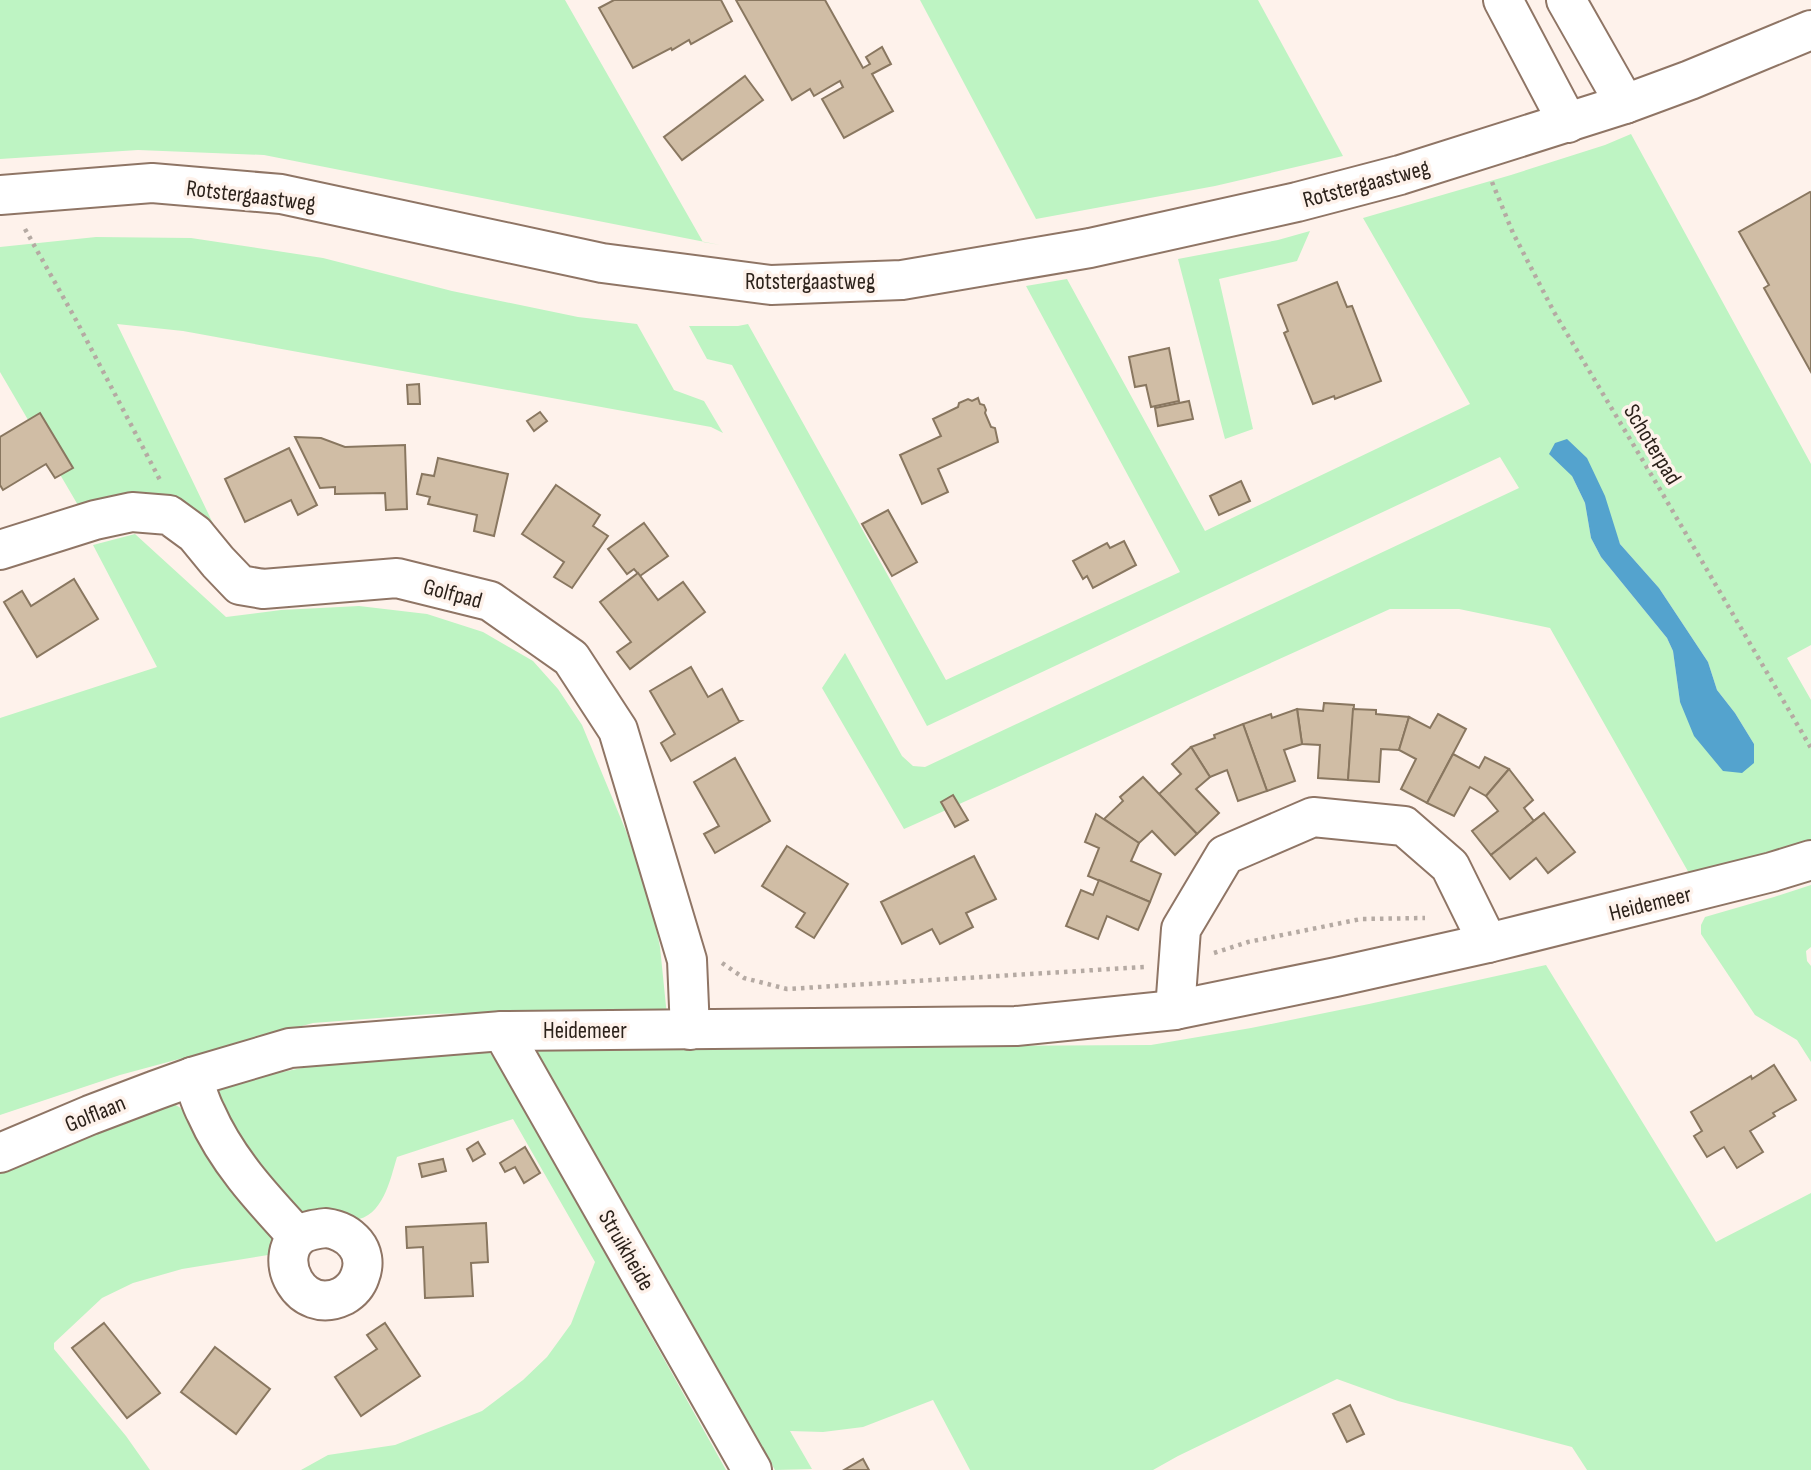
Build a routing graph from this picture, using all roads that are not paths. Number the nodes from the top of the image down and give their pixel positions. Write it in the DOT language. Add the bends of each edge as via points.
graph roads {
  1 [pos="1503,0"];
  2 [pos="1566,0"];
  3 [pos="1811,30"];
  4 [pos="1625,104"];
  5 [pos="1568,123"];
  6 [pos="6,195"];
  7 [pos="0,550"];
  8 [pos="1811,860"];
  9 [pos="1482,930"];
  10 [pos="1175,1010"];
  11 [pos="691,1030"];
  12 [pos="502,1031"];
  13 [pos="192,1077"];
  14 [pos="0,1153"];
  15 [pos="298,1237"];
  16 [pos="752,1470"];
  1 -- 5 [label="street"];
  2 -- 4 [label="street"];
  3 -- 4 [label="street, Rotstergaastweg"];
  4 -- 5 [label="street, Rotstergaastweg"];
  5 -- 6 [label="street, Rotstergaastweg" via="1297,202 1090,248 902,280 834,284 771,285 602,263 281,194 152,183"];
  7 -- 11 [label="street, Golfpad" via="108,517 132,512 169,514 195,534 240,585 263,589 397,578 489,601 571,658 618,730 687,960"];
  8 -- 9 [label="street, Heidemeer" via="1772,872"];
  9 -- 10 [label="street, Heidemeer" via="1336,977"];
  9 -- 10 [label="street" via="1450,866 1404,827 1313,817 1225,855 1181,929"];
  10 -- 11 [label="street, Heidemeer" via="1016,1026"];
  11 -- 12 [label="street, Heidemeer"];
  12 -- 13 [label="street, Heidemeer" via="290,1048"];
  12 -- 16 [label="street, Struikheide"];
  13 -- 14 [label="street, Golflaan"];
  13 -- 15 [label="street" via="206,1114 234,1161"];
}
